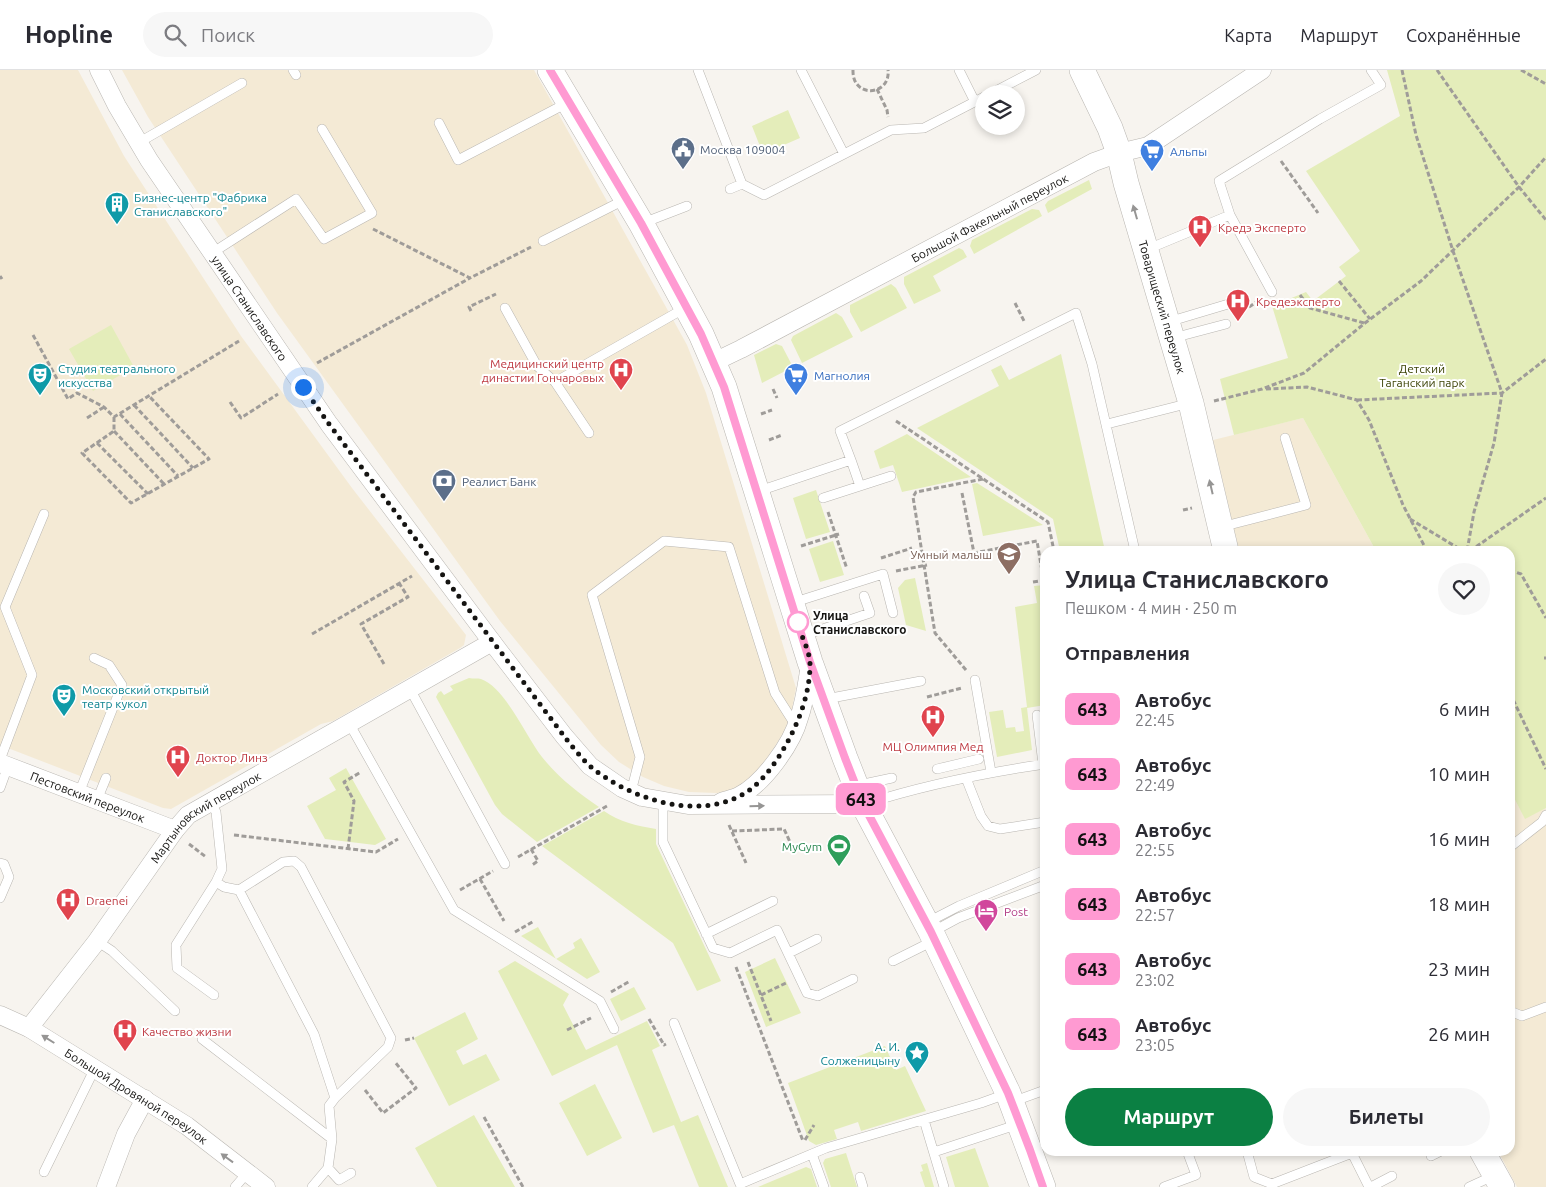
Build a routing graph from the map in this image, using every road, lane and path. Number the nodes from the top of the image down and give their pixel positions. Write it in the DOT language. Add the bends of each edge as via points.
graph roads {
  1 [pos="550,70"];
  2 [pos="698,70"];
  3 [pos="801,70"];
  4 [pos="853,70"];
  5 [pos="888,70"];
  6 [pos="959,70"];
  7 [pos="1036,70"];
  8 [pos="1082,70"];
  9 [pos="1262,70"];
  10 [pos="1371,70"];
  11 [pos="1402,70"];
  12 [pos="1437,70"];
  13 [pos="1520,70"];
  14 [pos="100,71"];
  15 [pos="242,84"];
  16 [pos="1546,84"];
  17 [pos="1007,85"];
  18 [pos="877,89"];
  19 [pos="975,92"];
  20 [pos="568,102"];
  21 [pos="975,102"];
  22 [pos="439,123"];
  23 [pos="322,129"];
  24 [pos="891,130"];
  25 [pos="138,143"];
  26 [pos="1272,148"];
  27 [pos="1119,153"];
  28 [pos="844,154"];
  29 [pos="1546,157"];
  30 [pos="742,184"];
  31 [pos="1519,186"];
  32 [pos="730,190"];
  33 [pos="627,199"];
  34 [pos="687,206"];
  35 [pos="1318,213"];
  36 [pos="1230,215"];
  37 [pos="1546,220"];
  38 [pos="357,221"];
  39 [pos="641,223"];
  40 [pos="543,241"];
  41 [pos="1146,250"];
  42 [pos="1453,252"];
  43 [pos="212,253"];
  44 [pos="470,278"];
  45 [pos="1339,281"];
  46 [pos="1272,292"];
  47 [pos="1300,294"];
  48 [pos="1234,302"];
  49 [pos="1015,303"];
  50 [pos="686,307"];
  51 [pos="505,308"];
  52 [pos="471,311"];
  53 [pos="1370,319"];
  54 [pos="1365,323"];
  55 [pos="1226,324"];
  56 [pos="1170,330"];
  57 [pos="33,335"];
  58 [pos="1031,336"];
  59 [pos="239,341"];
  60 [pos="1546,359"];
  61 [pos="714,362"];
  62 [pos="317,363"];
  63 [pos="555,382"];
  64 [pos="773,388"];
  65 [pos="1262,389"];
  66 [pos="1502,393"];
  67 [pos="278,394"];
  68 [pos="149,396"];
  69 [pos="777,398"];
  70 [pos="1357,400"];
  71 [pos="230,402"];
  72 [pos="1199,403"];
  73 [pos="134,405"];
  74 [pos="104,407"];
  75 [pos="772,410"];
  76 [pos="882,411"];
  77 [pos="120,414"];
  78 [pos="761,414"];
  79 [pos="114,417"];
  80 [pos="88,418"];
  81 [pos="1107,424"];
  82 [pos="114,432"];
  83 [pos="589,433"];
  84 [pos="782,435"];
  85 [pos="1285,438"];
  86 [pos="769,440"];
  87 [pos="97,442"];
  88 [pos="851,460"];
  89 [pos="193,468"];
  90 [pos="178,476"];
  91 [pos="891,476"];
  92 [pos="983,479"];
  93 [pos="164,484"];
  94 [pos="860,486"];
  95 [pos="756,491"];
  96 [pos="148,494"];
  97 [pos="962,494"];
  98 [pos="823,498"];
  99 [pos="1546,498"];
  100 [pos="1196,507"];
  101 [pos="1183,510"];
  102 [pos="44,514"];
  103 [pos="1410,519"];
  104 [pos="1220,527"];
  105 [pos="837,535"];
  106 [pos="801,546"];
  107 [pos="1053,546"];
  108 [pos="1134,546"];
  109 [pos="1225,546"];
  110 [pos="1424,546"];
  111 [pos="1455,546"];
  112 [pos="1470,546"];
  113 [pos="1476,546"];
  114 [pos="912,548"];
  115 [pos="1040,559"];
  116 [pos="874,560"];
  117 [pos="925,565"];
  118 [pos="855,566"];
  119 [pos="903,570"];
  120 [pos="1515,572"];
  121 [pos="412,576"];
  122 [pos="1040,581"];
  123 [pos="1033,582"];
  124 [pos="399,583"];
  125 [pos="864,596"];
  126 [pos="792,603"];
  127 [pos="1544,610"];
  128 [pos="893,613"];
  129 [pos="1546,618"];
  130 [pos="312,634"];
  131 [pos="802,636"];
  132 [pos="492,642"];
  133 [pos="94,658"];
  134 [pos="810,662"];
  135 [pos="384,664"];
  136 [pos="921,681"];
  137 [pos="975,683"];
  138 [pos="410,689"];
  139 [pos="823,699"];
  140 [pos="919,699"];
  141 [pos="1515,704"];
  142 [pos="1037,715"];
  143 [pos="349,723"];
  144 [pos="796,726"];
  145 [pos="1040,736"];
  146 [pos="979,759"];
  147 [pos="3,763"];
  148 [pos="1040,765"];
  149 [pos="373,766"];
  150 [pos="937,769"];
  151 [pos="1546,769"];
  152 [pos="991,772"];
  153 [pos="106,778"];
  154 [pos="892,778"];
  155 [pos="966,778"];
  156 [pos="0,788"];
  157 [pos="631,792"];
  158 [pos="78,793"];
  159 [pos="860,795"];
  160 [pos="97,800"];
  161 [pos="210,802"];
  162 [pos="663,802"];
  163 [pos="607,806"];
  164 [pos="708,806"];
  165 [pos="1545,821"];
  166 [pos="728,822"];
  167 [pos="1040,823"];
  168 [pos="174,830"];
  169 [pos="732,831"];
  170 [pos="410,832"];
  171 [pos="218,833"];
  172 [pos="790,842"];
  173 [pos="1515,842"];
  174 [pos="540,844"];
  175 [pos="348,849"];
  176 [pos="531,849"];
  177 [pos="0,863"];
  178 [pos="746,863"];
  179 [pos="505,864"];
  180 [pos="532,865"];
  181 [pos="493,871"];
  182 [pos="1040,872"];
  183 [pos="480,879"];
  184 [pos="216,882"];
  185 [pos="1040,887"];
  186 [pos="239,890"];
  187 [pos="0,898"];
  188 [pos="446,898"];
  189 [pos="773,901"];
  190 [pos="504,921"];
  191 [pos="534,921"];
  192 [pos="931,932"];
  193 [pos="514,933"];
  194 [pos="706,934"];
  195 [pos="817,940"];
  196 [pos="97,941"];
  197 [pos="743,947"];
  198 [pos="730,953"];
  199 [pos="788,953"];
  200 [pos="893,961"];
  201 [pos="853,980"];
  202 [pos="630,981"];
  203 [pos="610,993"];
  204 [pos="214,995"];
  205 [pos="1546,1007"];
  206 [pos="175,1011"];
  207 [pos="606,1011"];
  208 [pos="1515,1013"];
  209 [pos="0,1015"];
  210 [pos="649,1020"];
  211 [pos="771,1021"];
  212 [pos="674,1022"];
  213 [pos="29,1028"];
  214 [pos="614,1029"];
  215 [pos="567,1030"];
  216 [pos="658,1035"];
  217 [pos="202,1039"];
  218 [pos="385,1050"];
  219 [pos="96,1068"];
  220 [pos="355,1078"];
  221 [pos="1040,1093"];
  222 [pos="145,1098"];
  223 [pos="335,1098"];
  224 [pos="1013,1107"];
  225 [pos="484,1117"];
  226 [pos="924,1120"];
  227 [pos="814,1126"];
  228 [pos="808,1136"];
  229 [pos="332,1140"];
  230 [pos="934,1152"];
  231 [pos="810,1155"];
  232 [pos="1190,1156"];
  233 [pos="1248,1156"];
  234 [pos="1342,1156"];
  235 [pos="1354,1156"];
  236 [pos="1485,1156"];
  237 [pos="328,1168"];
  238 [pos="44,1172"];
  239 [pos="248,1172"];
  240 [pos="351,1173"];
  241 [pos="1392,1176"];
  242 [pos="860,1177"];
  243 [pos="1499,1181"];
  244 [pos="106,1187"];
  245 [pos="235,1187"];
  246 [pos="266,1187"];
  247 [pos="312,1187"];
  248 [pos="523,1187"];
  249 [pos="824,1187"];
  250 [pos="863,1187"];
  251 [pos="944,1187"];
  252 [pos="1043,1187"];
  253 [pos="1164,1187"];
  254 [pos="1370,1187"];
  255 [pos="1469,1187"];
  1 -- 20 [label="main road"];
  2 -- 30 [label="lane"];
  3 -- 28 [label="lane"];
  4 -- 18 [label="path" via="853,78 862,89"];
  5 -- 18 [label="path" via="886,82"];
  6 -- 19 [label="lane"];
  7 -- 17 [label="lane"];
  8 -- 27 [label="main road, Товарищеский переулок"];
  9 -- 27 [label="street, Большой Факельный переулок" via="1148,146"];
  10 -- 26 [label="lane" via="1381,85"];
  11 -- 42 [label="path" via="1416,135"];
  12 -- 31 [label="path"];
  13 -- 16 [label="path"];
  14 -- 25 [label="street, улица Станиславского"];
  15 -- 25 [label="lane"];
  18 -- 24 [label="path" via="887,110"];
  20 -- 22 [label="lane" via="458,160"];
  20 -- 33 [label="main road"];
  21 -- 24 [label="lane" via="924,128"];
  23 -- 38 [label="lane" via="372,213"];
  24 -- 28 [label="lane"];
  25 -- 43 [label="street, улица Станиславского"];
  26 -- 35 [label="path"];
  26 -- 36 [label="lane" via="1219,181"];
  41 -- 27 [label="main road, Товарищеский переулок, one-way"];
  27 -- 61 [label="street, Большой Факельный переулок" via="1094,162"];
  28 -- 30 [label="lane" via="764,195"];
  29 -- 31 [label="path"];
  30 -- 32 [label="lane"];
  31 -- 37 [label="path"];
  31 -- 42 [label="path"];
  33 -- 39 [label="main road"];
  33 -- 40 [label="lane"];
  34 -- 39 [label="lane"];
  36 -- 41 [label="lane"];
  36 -- 46 [label="lane"];
  38 -- 43 [label="lane" via="324,239 296,199"];
  38 -- 44 [label="path"];
  39 -- 50 [label="main road"];
  40 -- 44 [label="path"];
  41 -- 56 [label="main road, Товарищеский переулок"];
  42 -- 53 [label="path"];
  42 -- 66 [label="path"];
  43 -- 132 [label="street, улица Станиславского" via="329,424"];
  44 -- 62 [label="path"];
  45 -- 53 [label="path"];
  47 -- 54 [label="path" via="1310,308"];
  48 -- 56 [label="lane"];
  49 -- 58 [label="path"];
  50 -- 61 [label="main road"];
  50 -- 63 [label="lane"];
  51 -- 52 [label="path" via="498,293 469,307"];
  51 -- 63 [label="lane" via="537,366"];
  53 -- 54 [label="path"];
  54 -- 65 [label="path" via="1304,373"];
  55 -- 56 [label="lane"];
  56 -- 72 [label="main road, Товарищеский переулок"];
  57 -- 74 [label="path" via="68,399 77,393"];
  58 -- 76 [label="lane"];
  58 -- 81 [label="lane" via="1076,313"];
  59 -- 68 [label="path"];
  60 -- 66 [label="path"];
  61 -- 95 [label="main road"];
  63 -- 83 [label="lane"];
  64 -- 69 [label="path"];
  65 -- 70 [label="path" via="1307,387"];
  65 -- 72 [label="path"];
  66 -- 70 [label="path"];
  66 -- 112 [label="path" via="1494,443 1474,512"];
  67 -- 71 [label="path" via="242,418"];
  68 -- 73 [label="path"];
  68 -- 89 [label="path" via="209,458"];
  70 -- 103 [label="path" via="1369,420"];
  72 -- 81 [label="lane"];
  104 -- 72 [label="main road, Товарищеский переулок, one-way"];
  73 -- 77 [label="path"];
  73 -- 89 [label="path"];
  74 -- 79 [label="path"];
  74 -- 80 [label="path"];
  75 -- 78 [label="path"];
  76 -- 88 [label="lane" via="840,432"];
  76 -- 92 [label="path"];
  77 -- 79 [label="path"];
  77 -- 90 [label="path"];
  79 -- 82 [label="path"];
  81 -- 108 [label="lane"];
  82 -- 87 [label="path"];
  82 -- 93 [label="path"];
  84 -- 86 [label="path"];
  85 -- 104 [label="lane" via="1306,505"];
  87 -- 96 [label="path"];
  87 -- 96 [label="path" via="82,453 132,503"];
  88 -- 94 [label="lane"];
  88 -- 95 [label="lane"];
  89 -- 90 [label="path"];
  90 -- 93 [label="path"];
  91 -- 94 [label="lane"];
  92 -- 107 [label="path" via="1048,522"];
  92 -- 117 [label="path" via="916,492 913,497"];
  93 -- 96 [label="path"];
  94 -- 98 [label="lane"];
  95 -- 126 [label="main road"];
  97 -- 115 [label="path" via="974,553 1037,541"];
  98 -- 105 [label="path"];
  99 -- 113 [label="path"];
  100 -- 101 [label="path"];
  102 -- 147 [label="lane" via="5,607 32,675"];
  103 -- 110 [label="path"];
  103 -- 111 [label="path"];
  104 -- 109 [label="main road, Товарищеский переулок"];
  105 -- 106 [label="path"];
  105 -- 118 [label="path" via="846,570"];
  114 -- 116 [label="path"];
  117 -- 119 [label="path"];
  117 -- 137 [label="path" via="935,633"];
  120 -- 127 [label="path" via="1521,574"];
  121 -- 124 [label="path"];
  122 -- 123 [label="path"];
  124 -- 130 [label="path"];
  124 -- 135 [label="path" via="408,597 361,624"];
  125 -- 131 [label="lane" via="870,613"];
  126 -- 128 [label="lane" via="883,574"];
  126 -- 131 [label="main road"];
  127 -- 129 [label="path"];
  131 -- 134 [label="main road"];
  132 -- 138 [label="street, Мартыновский переулок"];
  132 -- 157 [label="street, улица Станиславского" via="590,766"];
  133 -- 158 [label="lane" via="109,665 122,685"];
  134 -- 139 [label="main road"];
  134 -- 144 [label="street" via="806,695"];
  136 -- 139 [label="lane"];
  137 -- 140 [label="path"];
  137 -- 152 [label="lane"];
  138 -- 143 [label="street, Мартыновский переулок"];
  138 -- 179 [label="lane"];
  139 -- 159 [label="main road"];
  141 -- 151 [label="path"];
  142 -- 145 [label="lane"];
  143 -- 149 [label="lane"];
  143 -- 161 [label="street, Мартыновский переулок"];
  144 -- 157 [label="lane" via="775,693 729,547 664,541 592,595 640,757"];
  144 -- 164 [label="street" via="774,766 761,780 739,796"];
  146 -- 150 [label="lane"];
  147 -- 156 [label="lane"];
  147 -- 158 [label="street, Пестовский переулок"];
  148 -- 152 [label="lane"];
  149 -- 170 [label="lane"];
  149 -- 175 [label="path" via="344,782 354,801"];
  152 -- 155 [label="lane"];
  153 -- 160 [label="lane"];
  154 -- 159 [label="lane"];
  155 -- 159 [label="lane" via="897,794"];
  155 -- 167 [label="lane" via="988,826 1000,829"];
  157 -- 162 [label="street, улица Станиславского"];
  158 -- 160 [label="street, Пестовский переулок"];
  164 -- 159 [label="street, улица Станиславского, one-way"];
  159 -- 192 [label="main road"];
  160 -- 168 [label="street, Пестовский переулок"];
  161 -- 168 [label="street, Мартыновский переулок" via="188,815"];
  161 -- 171 [label="lane" via="216,812"];
  162 -- 164 [label="street, улица Станиславского"];
  162 -- 194 [label="lane" via="663,842"];
  163 -- 174 [label="path"];
  165 -- 173 [label="lane"];
  166 -- 169 [label="path"];
  168 -- 196 [label="street, Мартыновский переулок"];
  169 -- 172 [label="path" via="784,829"];
  169 -- 178 [label="path"];
  170 -- 175 [label="path" via="376,852"];
  170 -- 188 [label="lane"];
  171 -- 175 [label="path"];
  171 -- 184 [label="lane" via="222,869"];
  176 -- 180 [label="path" via="538,861"];
  177 -- 187 [label="lane" via="4,864 9,877"];
  181 -- 183 [label="path"];
  182 -- 192 [label="lane" via="959,906"];
  183 -- 188 [label="path"];
  183 -- 190 [label="path"];
  184 -- 186 [label="lane"];
  184 -- 204 [label="lane" via="176,945 177,968"];
  185 -- 192 [label="lane" via="967,914"];
  186 -- 218 [label="lane" via="283,862 298,863 389,1033 390,1043"];
  186 -- 223 [label="lane" via="314,1034"];
  188 -- 207 [label="lane" via="454,910 600,1001"];
  189 -- 194 [label="lane"];
  191 -- 193 [label="path"];
  192 -- 200 [label="lane"];
  192 -- 224 [label="main road"];
  194 -- 198 [label="lane" via="713,948"];
  195 -- 199 [label="lane"];
  196 -- 206 [label="lane"];
  196 -- 213 [label="street, Мартыновский переулок"];
  197 -- 198 [label="lane"];
  197 -- 199 [label="lane" via="778,930"];
  197 -- 211 [label="path"];
  198 -- 231 [label="path"];
  199 -- 201 [label="lane" via="807,993 818,996"];
  202 -- 203 [label="path"];
  205 -- 208 [label="lane" via="1522,1016"];
  207 -- 214 [label="lane"];
  207 -- 215 [label="path"];
  209 -- 213 [label="street, Большой Дровяной переулок"];
  210 -- 216 [label="path"];
  212 -- 231 [label="lane" via="740,1184"];
  219 -- 213 [label="street, Большой Дровяной переулок, one-way"];
  217 -- 229 [label="lane"];
  218 -- 220 [label="lane"];
  218 -- 220 [label="path" via="416,1088 383,1113"];
  219 -- 222 [label="street, Большой Дровяной переулок"];
  219 -- 238 [label="lane"];
  220 -- 223 [label="lane"];
  221 -- 224 [label="lane"];
  239 -- 222 [label="street, Большой Дровяной переулок, one-way"];
  222 -- 244 [label="street" via="126,1134"];
  223 -- 229 [label="lane" via="329,1106"];
  224 -- 226 [label="lane" via="981,1103"];
  224 -- 230 [label="lane"];
  224 -- 252 [label="main road" via="1034,1148"];
  225 -- 248 [label="path"];
  226 -- 230 [label="lane"];
  226 -- 231 [label="lane"];
  227 -- 228 [label="path"];
  229 -- 237 [label="lane"];
  230 -- 251 [label="lane"];
  231 -- 249 [label="lane"];
  232 -- 253 [label="lane" via="1196,1175"];
  233 -- 234 [label="lane" via="1254,1177 1272,1184"];
  235 -- 254 [label="lane"];
  236 -- 243 [label="main road"];
  237 -- 240 [label="lane" via="339,1180"];
  237 -- 247 [label="lane"];
  239 -- 245 [label="lane"];
  239 -- 246 [label="street, Большой Дровяной переулок"];
  241 -- 254 [label="lane"];
  242 -- 250 [label="lane"];
  243 -- 255 [label="lane"];
}
